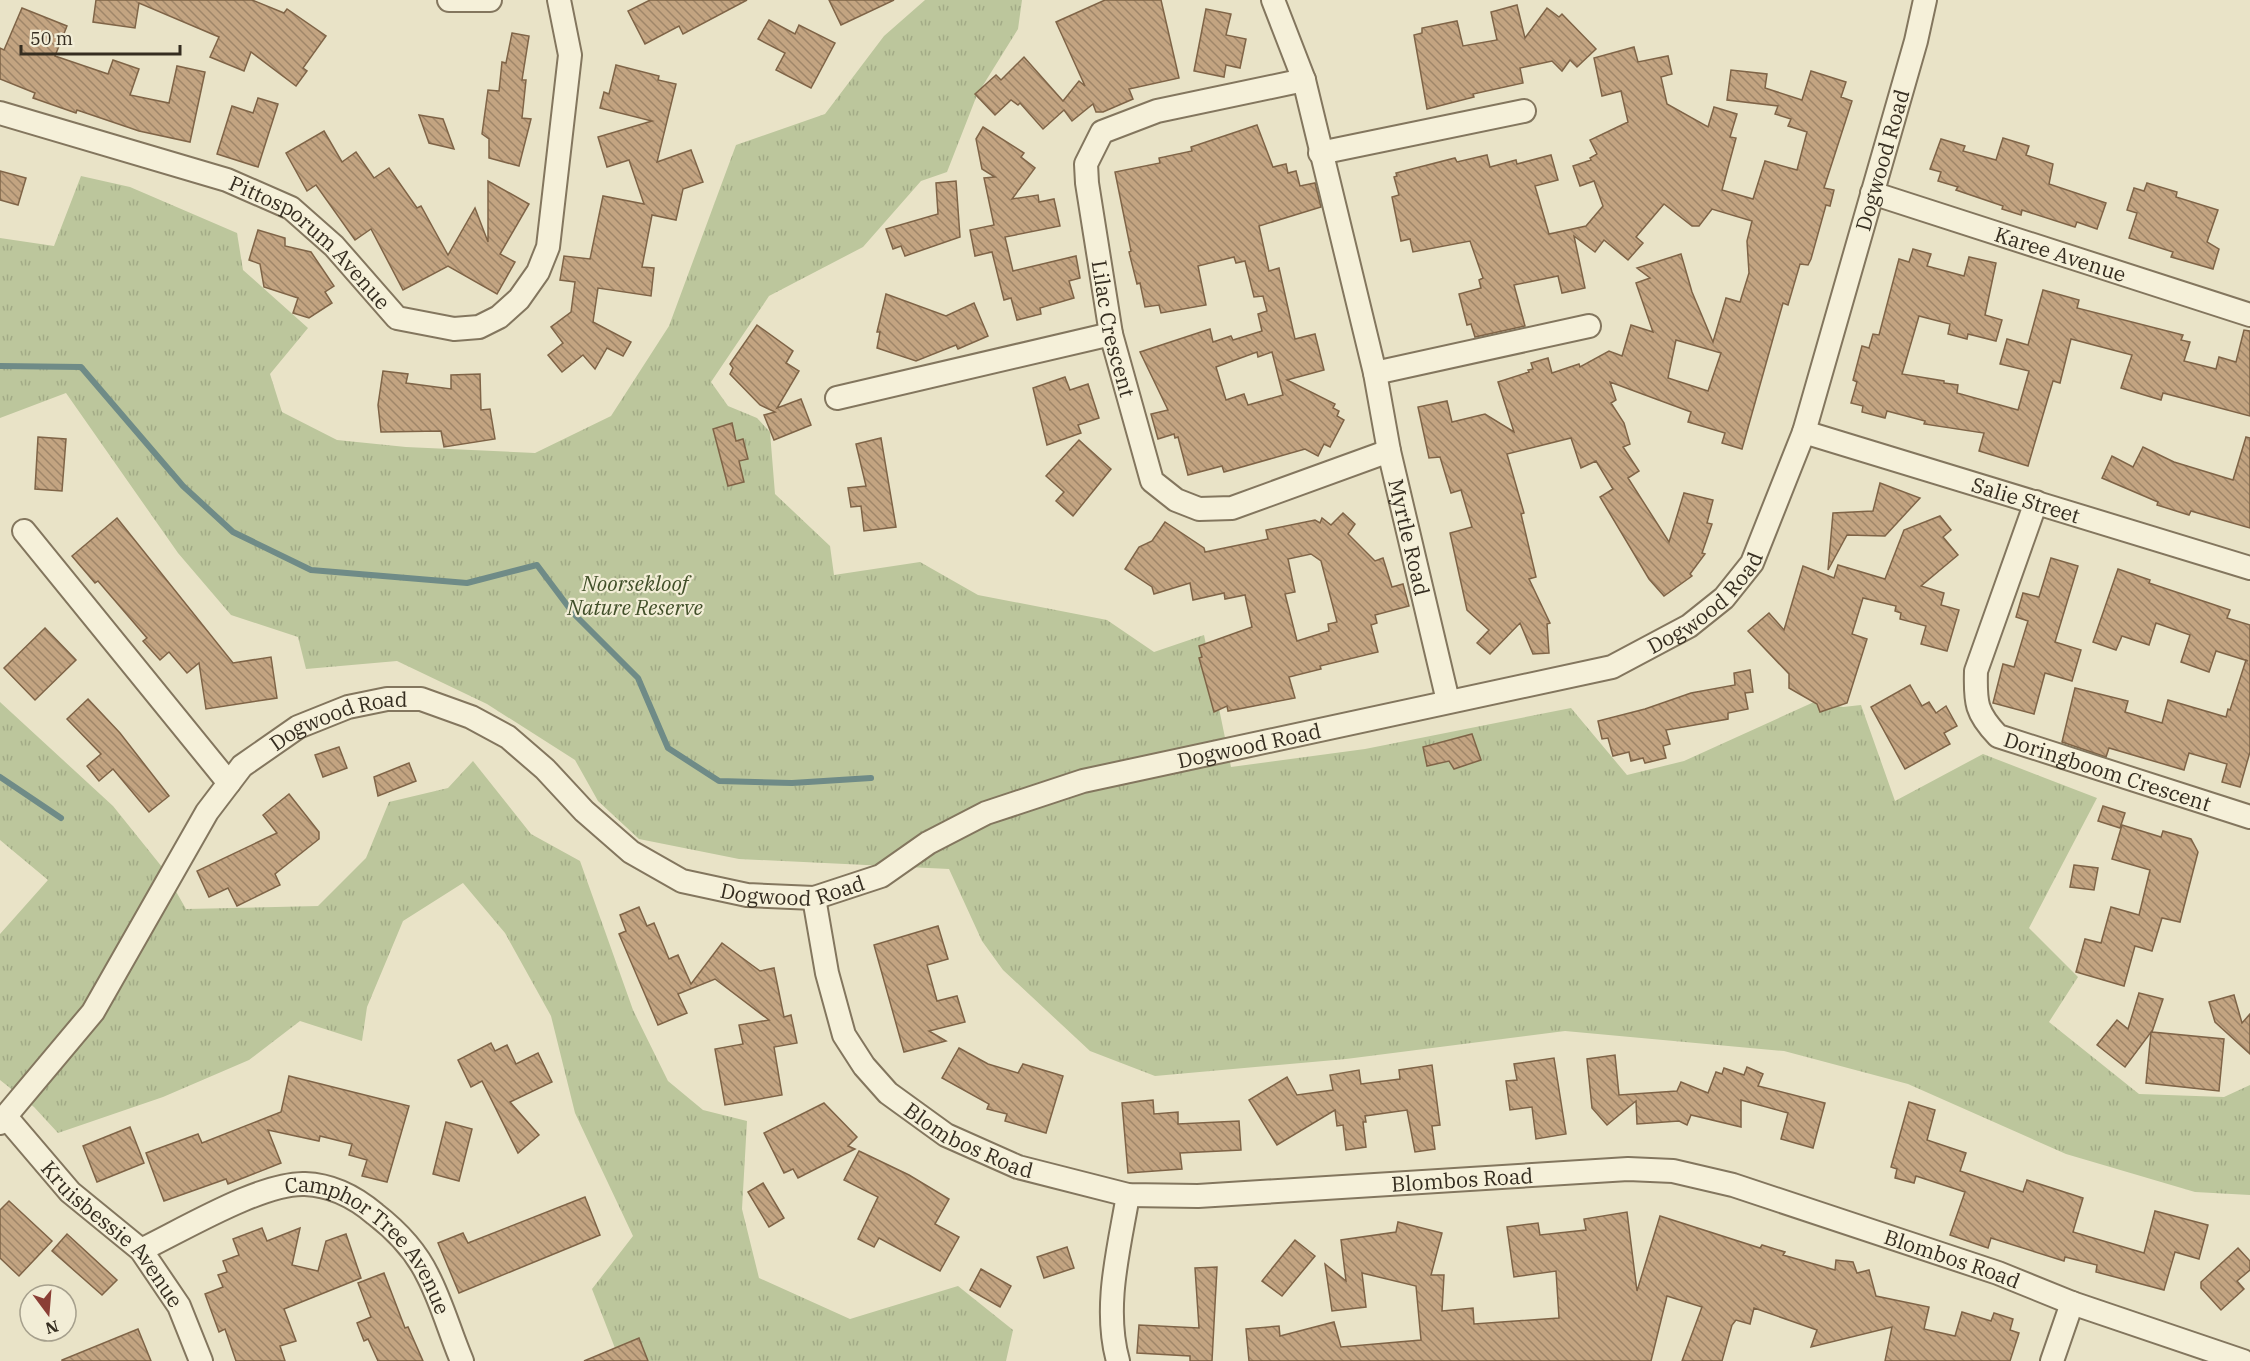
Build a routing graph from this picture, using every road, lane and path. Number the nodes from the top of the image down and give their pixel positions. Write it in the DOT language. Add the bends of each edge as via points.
graph roads {
  1 [pos="448,0"];
  2 [pos="490,0"];
  3 [pos="560,0"];
  4 [pos="1273,0"];
  5 [pos="1925,0"];
  6 [pos="1304,80"];
  7 [pos="1524,111"];
  8 [pos="0,113"];
  9 [pos="1320,153"];
  10 [pos="1872,193"];
  11 [pos="2250,315"];
  12 [pos="1588,326"];
  13 [pos="1111,334"];
  14 [pos="1375,373"];
  15 [pos="837,398"];
  16 [pos="1804,432"];
  17 [pos="1389,451"];
  18 [pos="2036,502"];
  19 [pos="24,531"];
  20 [pos="2250,568"];
  21 [pos="1448,701"];
  22 [pos="229,783"];
  23 [pos="2250,817"];
  24 [pos="814,898"];
  25 [pos="3,1120"];
  26 [pos="1128,1195"];
  27 [pos="141,1250"];
  28 [pos="2072,1303"];
  29 [pos="201,1361"];
  30 [pos="462,1361"];
  31 [pos="1118,1361"];
  32 [pos="2052,1361"];
  33 [pos="2243,1361"];
  1 -- 2 [label="street"];
  3 -- 8 [label="street, Pittosporum Avenue" via="570,55 548,247 538,272 519,299 499,317 479,327 454,330 397,318 334,246 291,208 227,180"];
  4 -- 6 [label="street, Myrtle Road"];
  5 -- 10 [label="street, Dogwood Road"];
  6 -- 9 [label="street, Myrtle Road"];
  6 -- 13 [label="street, Lilac Crescent" via="1157,111 1102,132 1086,164"];
  7 -- 9 [label="street"];
  9 -- 14 [label="street, Myrtle Road"];
  10 -- 11 [label="street, Karee Avenue"];
  10 -- 16 [label="street, Dogwood Road"];
  12 -- 14 [label="street"];
  13 -- 15 [label="street"];
  13 -- 17 [label="street, Lilac Crescent" via="1152,481 1176,500 1199,509 1232,508"];
  14 -- 17 [label="street, Myrtle Road"];
  16 -- 18 [label="street, Salie Street"];
  16 -- 21 [label="street, Dogwood Road" via="1752,563 1724,598 1689,626 1612,667"];
  17 -- 21 [label="street, Myrtle Road"];
  18 -- 20 [label="street, Salie Street"];
  18 -- 23 [label="street, Doringboom Crescent" via="1976,671 1975,701 1985,722 1998,736"];
  19 -- 22 [label="street"];
  21 -- 24 [label="street, Dogwood Road" via="1083,781 986,813 928,843 881,876"];
  22 -- 24 [label="street, Dogwood Road" via="242,766 298,727 348,707 387,699 421,699 471,717 508,737 631,852 682,881 747,895"];
  22 -- 25 [label="street, Dogwood Road" via="207,812 93,1012"];
  24 -- 26 [label="street, Blombos Road" via="827,974 844,1035 888,1093 946,1135 1018,1167"];
  25 -- 27 [label="street, Kruisbessie Avenue" via="70,1192"];
  26 -- 28 [label="street, Blombos Road" via="1198,1196 1616,1169 1672,1171 1733,1185 1998,1273"];
  26 -- 31 [label="street" via="1112,1299 1111,1337"];
  27 -- 29 [label="street, Kruisbessie Avenue" via="179,1306"];
  27 -- 30 [label="street, Camphor Tree Avenue" via="249,1198 282,1187 323,1186 352,1196 392,1227 411,1248 428,1275"];
  28 -- 32 [label="street"];
  28 -- 33 [label="street, Blombos Road"];
}
